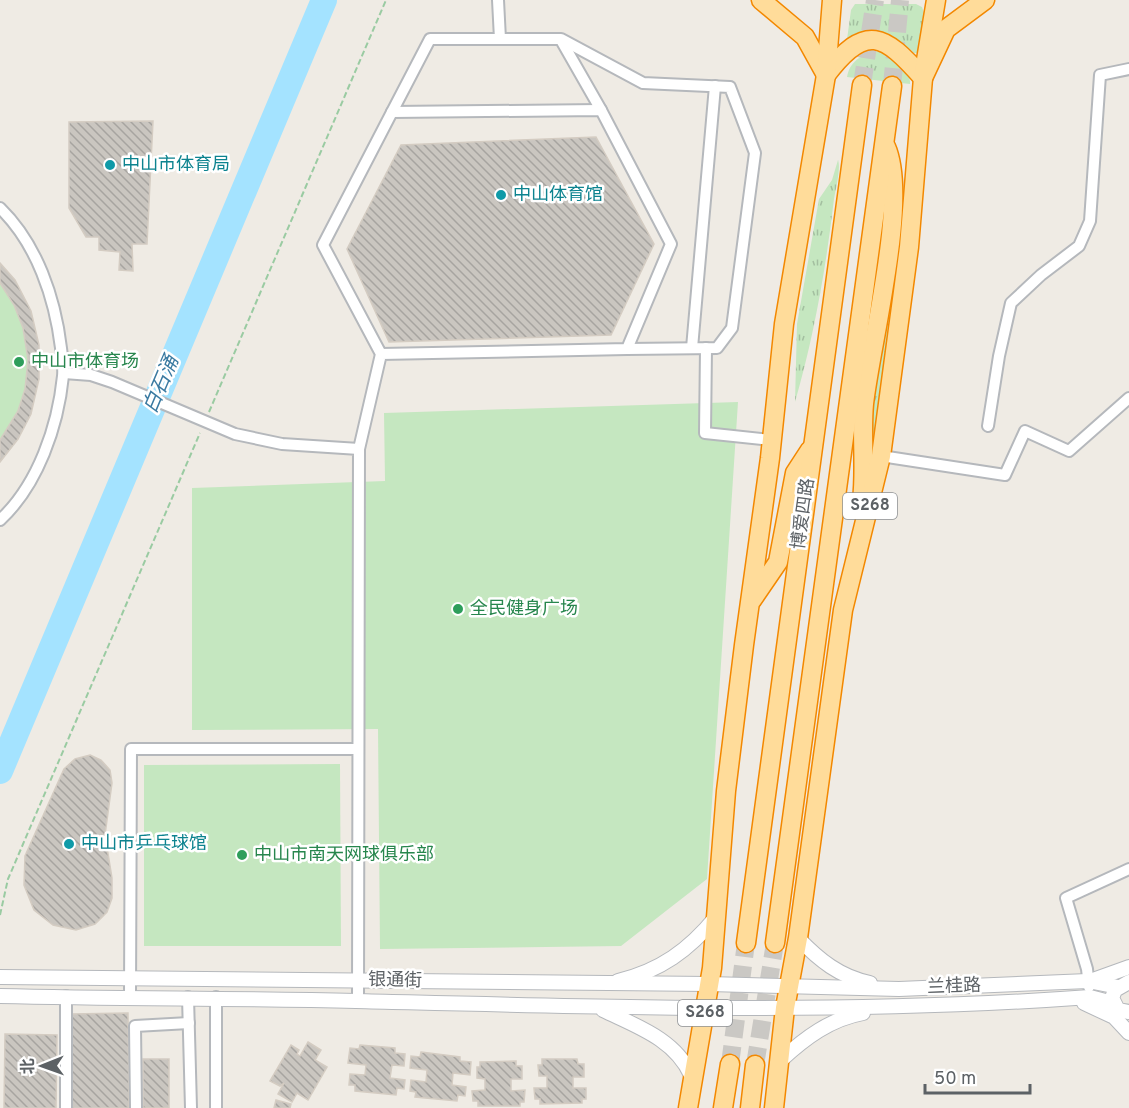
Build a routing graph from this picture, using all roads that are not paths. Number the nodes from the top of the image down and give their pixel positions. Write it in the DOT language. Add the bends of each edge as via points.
graph roads {
  1 [pos="498,0"];
  2 [pos="761,0"];
  3 [pos="832,0"];
  4 [pos="936,0"];
  5 [pos="985,0"];
  6 [pos="500,39"];
  7 [pos="561,39"];
  8 [pos="1129,69"];
  9 [pos="826,75"];
  10 [pos="923,78"];
  11 [pos="862,85"];
  12 [pos="715,86"];
  13 [pos="892,86"];
  14 [pos="601,110"];
  15 [pos="392,112"];
  16 [pos="884,143"];
  17 [pos="0,208"];
  18 [pos="692,348"];
  19 [pos="706,348"];
  20 [pos="627,349"];
  21 [pos="381,354"];
  22 [pos="64,374"];
  23 [pos="1129,398"];
  24 [pos="988,426"];
  25 [pos="772,440"];
  26 [pos="813,446"];
  27 [pos="359,449"];
  28 [pos="881,456"];
  29 [pos="0,520"];
  30 [pos="749,603"];
  31 [pos="843,610"];
  32 [pos="358,749"];
  33 [pos="1129,869"];
  34 [pos="716,917"];
  35 [pos="798,938"];
  36 [pos="775,943"];
  37 [pos="746,944"];
  38 [pos="1129,967"];
  39 [pos="0,977"];
  40 [pos="130,978"];
  41 [pos="358,981"];
  42 [pos="1088,981"];
  43 [pos="605,984"];
  44 [pos="709,984"];
  45 [pos="1125,985"];
  46 [pos="789,987"];
  47 [pos="899,989"];
  48 [pos="0,996"];
  49 [pos="66,996"];
  50 [pos="130,996"];
  51 [pos="188,997"];
  52 [pos="1090,997"];
  53 [pos="216,998"];
  54 [pos="1071,998"];
  55 [pos="358,1001"];
  56 [pos="706,1006"];
  57 [pos="900,1006"];
  58 [pos="598,1008"];
  59 [pos="785,1008"];
  60 [pos="1123,1012"];
  61 [pos="189,1023"];
  62 [pos="1129,1033"];
  63 [pos="780,1060"];
  64 [pos="730,1064"];
  65 [pos="755,1065"];
  66 [pos="691,1075"];
  67 [pos="66,1108"];
  68 [pos="136,1108"];
  69 [pos="191,1108"];
  70 [pos="216,1108"];
  71 [pos="688,1108"];
  72 [pos="723,1108"];
  73 [pos="750,1108"];
  74 [pos="774,1108"];
  1 -- 6 [label="street"];
  2 -- 9 [label="highway" via="805,37"];
  3 -- 9 [label="highway, S268"];
  4 -- 10 [label="highway, S268"];
  5 -- 10 [label="highway, S268" via="946,29"];
  6 -- 7 [label="street"];
  6 -- 15 [label="street" via="430,39"];
  7 -- 12 [label="street" via="643,83"];
  7 -- 14 [label="street"];
  8 -- 24 [label="street" via="1100,75 1090,221 1079,246 1011,303"];
  9 -- 10 [label="highway" via="856,42 876,40 898,50"];
  9 -- 25 [label="highway, S268" via="784,324"];
  10 -- 28 [label="highway, S268" via="909,247"];
  11 -- 26 [label="highway, 博爱四路"];
  12 -- 18 [label="street"];
  12 -- 19 [label="street" via="730,87 755,153 732,328 717,348"];
  13 -- 16 [label="highway, 博爱四路 / S268"];
  14 -- 15 [label="street"];
  14 -- 20 [label="street" via="671,244"];
  15 -- 21 [label="street" via="323,246"];
  16 -- 31 [label="highway" via="892,161 895,185 864,406 864,481 844,583"];
  16 -- 36 [label="highway, 博爱四路 / S268"];
  17 -- 22 [label="street" via="11,218 40,266 58,320"];
  18 -- 19 [label="street"];
  18 -- 20 [label="street"];
  19 -- 25 [label="street" via="705,433"];
  20 -- 21 [label="street"];
  21 -- 27 [label="street"];
  22 -- 27 [label="street" via="91,375 137,391 235,434 282,444"];
  22 -- 29 [label="street" via="54,426 35,472"];
  23 -- 28 [label="street" via="1069,451 1025,431 1005,475"];
  25 -- 30 [label="highway, S268"];
  26 -- 30 [label="highway" via="795,473 778,562"];
  26 -- 37 [label="highway, 博爱四路"];
  27 -- 32 [label="street"];
  28 -- 31 [label="highway, S268"];
  30 -- 34 [label="highway, S268" via="726,792"];
  31 -- 35 [label="highway, S268"];
  32 -- 40 [label="street" via="131,748"];
  32 -- 41 [label="street"];
  33 -- 42 [label="street" via="1066,898"];
  34 -- 43 [label="street" via="695,942 672,959"];
  34 -- 44 [label="highway, S268"];
  35 -- 46 [label="highway, S268"];
  35 -- 47 [label="street" via="821,963 857,981"];
  38 -- 42 [label="street"];
  39 -- 40 [label="street, 银通街"];
  40 -- 41 [label="street, 银通街"];
  40 -- 50 [label="street"];
  41 -- 43 [label="street, 银通街"];
  41 -- 55 [label="street"];
  42 -- 45 [label="street, 兰桂路"];
  42 -- 47 [label="street, 兰桂路"];
  42 -- 52 [label="street"];
  43 -- 44 [label="street, 银通街"];
  44 -- 46 [label="street, 银通街"];
  44 -- 56 [label="highway, S268"];
  45 -- 60 [label="street" via="1113,994"];
  46 -- 47 [label="street, 兰桂路"];
  46 -- 59 [label="highway, S268"];
  48 -- 49 [label="street, 银通街"];
  49 -- 50 [label="street, 银通街"];
  49 -- 67 [label="street"];
  50 -- 51 [label="street, 银通街"];
  51 -- 53 [label="street, 银通街"];
  51 -- 61 [label="street"];
  52 -- 54 [label="street, 兰桂路"];
  52 -- 60 [label="street, 兰桂路"];
  53 -- 55 [label="street, 银通街"];
  53 -- 70 [label="street"];
  54 -- 57 [label="street, 兰桂路"];
  54 -- 62 [label="street" via="1114,1017"];
  55 -- 58 [label="street, 银通街"];
  56 -- 58 [label="street, 银通街"];
  56 -- 59 [label="street, 银通街"];
  56 -- 66 [label="highway, S268"];
  57 -- 59 [label="street, 兰桂路"];
  57 -- 63 [label="street" via="848,1016 808,1035"];
  58 -- 66 [label="street" via="664,1042 680,1056"];
  59 -- 63 [label="highway, S268"];
  61 -- 68 [label="street" via="135,1026"];
  61 -- 69 [label="street"];
  63 -- 74 [label="highway, S268"];
  64 -- 72 [label="highway"];
  65 -- 73 [label="highway"];
  66 -- 71 [label="highway, S268"];
}
